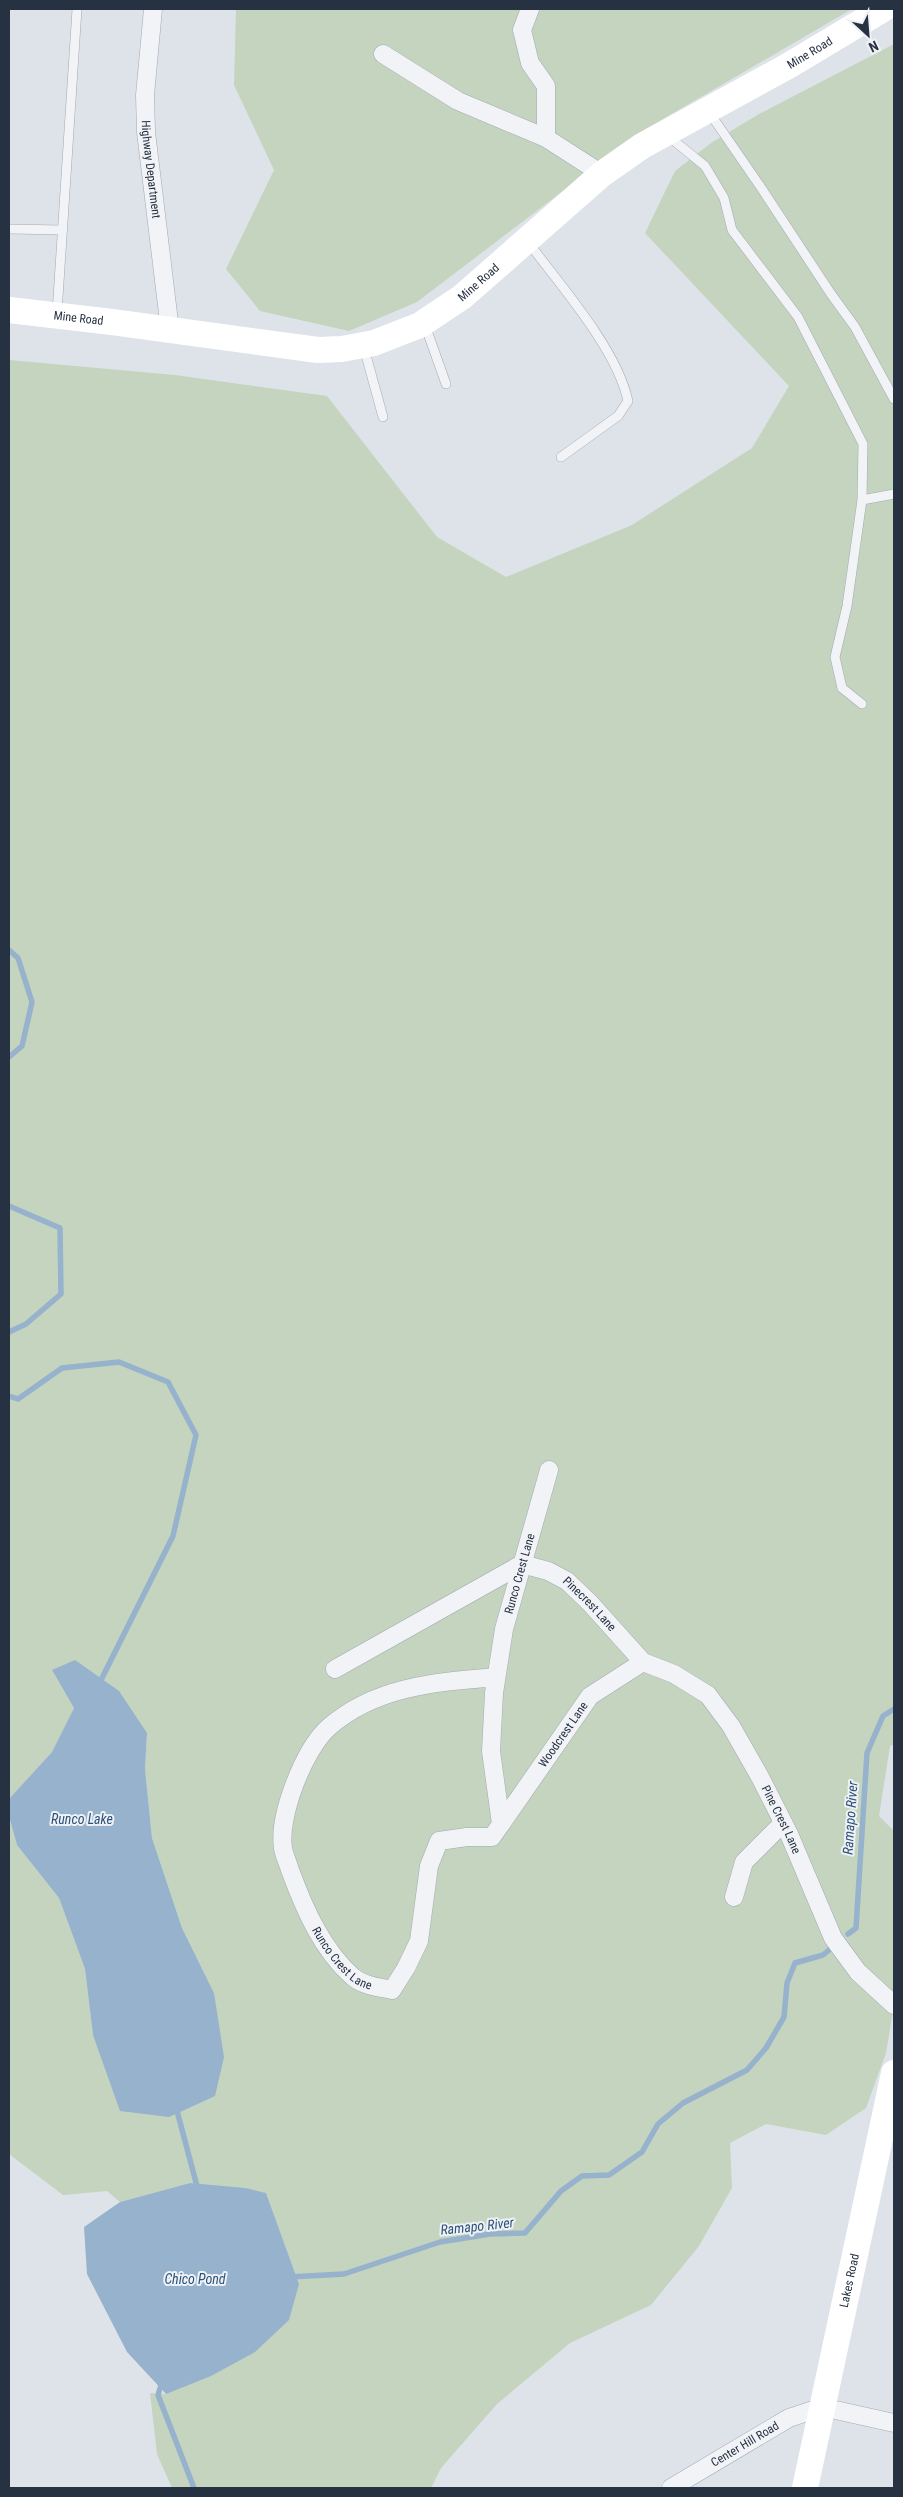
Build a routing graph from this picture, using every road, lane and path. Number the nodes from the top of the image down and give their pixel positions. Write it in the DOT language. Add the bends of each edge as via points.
graph roads {
  1 [pos="77,9"];
  2 [pos="153,9"];
  3 [pos="530,9"];
  4 [pos="883,9"];
  5 [pos="383,54"];
  6 [pos="707,110"];
  7 [pos="665,134"];
  8 [pos="546,138"];
  9 [pos="602,174"];
  10 [pos="9,229"];
  11 [pos="62,230"];
  12 [pos="527,240"];
  13 [pos="9,310"];
  14 [pos="56,316"];
  15 [pos="424,322"];
  16 [pos="170,330"];
  17 [pos="363,345"];
  18 [pos="446,384"];
  19 [pos="894,398"];
  20 [pos="383,417"];
  21 [pos="561,457"];
  22 [pos="894,494"];
  23 [pos="862,500"];
  24 [pos="862,704"];
  25 [pos="549,1470"];
  26 [pos="522,1564"];
  27 [pos="643,1662"];
  28 [pos="335,1668"];
  29 [pos="496,1677"];
  30 [pos="783,1823"];
  31 [pos="501,1824"];
  32 [pos="734,1897"];
  33 [pos="894,2005"];
  34 [pos="894,2073"];
  35 [pos="890,2110"];
  36 [pos="822,2407"];
  37 [pos="894,2423"];
  38 [pos="671,2488"];
  39 [pos="805,2488"];
  1 -- 11 [label="lane"];
  2 -- 16 [label="street, Highway Department" via="145,95 146,132"];
  3 -- 8 [label="street" via="522,30 530,64 546,86"];
  4 -- 6 [label="street, Mine Road"];
  5 -- 8 [label="street" via="458,101"];
  6 -- 7 [label="street, Mine Road"];
  6 -- 19 [label="lane" via="855,327"];
  7 -- 9 [label="street, Mine Road"];
  7 -- 23 [label="lane" via="704,166 724,198 732,230 798,317 863,444"];
  8 -- 9 [label="street"];
  9 -- 12 [label="street, Mine Road"];
  10 -- 11 [label="lane"];
  11 -- 14 [label="lane"];
  12 -- 15 [label="street, Mine Road" via="462,297"];
  12 -- 21 [label="lane" via="604,348 624,383 628,400 618,416"];
  13 -- 14 [label="street, Mine Road"];
  14 -- 16 [label="street, Mine Road"];
  15 -- 17 [label="street, Mine Road"];
  15 -- 18 [label="lane"];
  16 -- 17 [label="street, Mine Road" via="318,350"];
  17 -- 20 [label="lane"];
  22 -- 23 [label="lane"];
  23 -- 24 [label="lane" via="847,606 835,657 842,688"];
  25 -- 26 [label="street, Runco Crest Lane"];
  26 -- 27 [label="street, Pinecrest Lane" via="548,1571 567,1582"];
  26 -- 28 [label="street"];
  26 -- 29 [label="street, Runco Crest Lane" via="504,1629"];
  27 -- 30 [label="street, Pine Crest Lane" via="674,1674 708,1695 731,1726"];
  27 -- 31 [label="street, Woodcrest Lane" via="590,1696"];
  29 -- 31 [label="street, Runco Crest Lane" via="491,1751"];
  29 -- 31 [label="street, Runco Crest Lane" via="432,1683 385,1694 343,1715 311,1750 299,1775 285,1816 283,1848 310,1917 332,1954 354,1978 368,1986 392,1990 419,1941 429,1866 439,1841 492,1837"];
  30 -- 32 [label="street" via="744,1862"];
  30 -- 33 [label="street, Pine Crest Lane" via="833,1938 858,1972"];
  34 -- 35 [label="street, Lakes Road"];
  35 -- 36 [label="street, Lakes Road"];
  36 -- 37 [label="street"];
  36 -- 38 [label="street, Center Hill Road" via="788,2418"];
  36 -- 39 [label="street, Lakes Road"];
}
